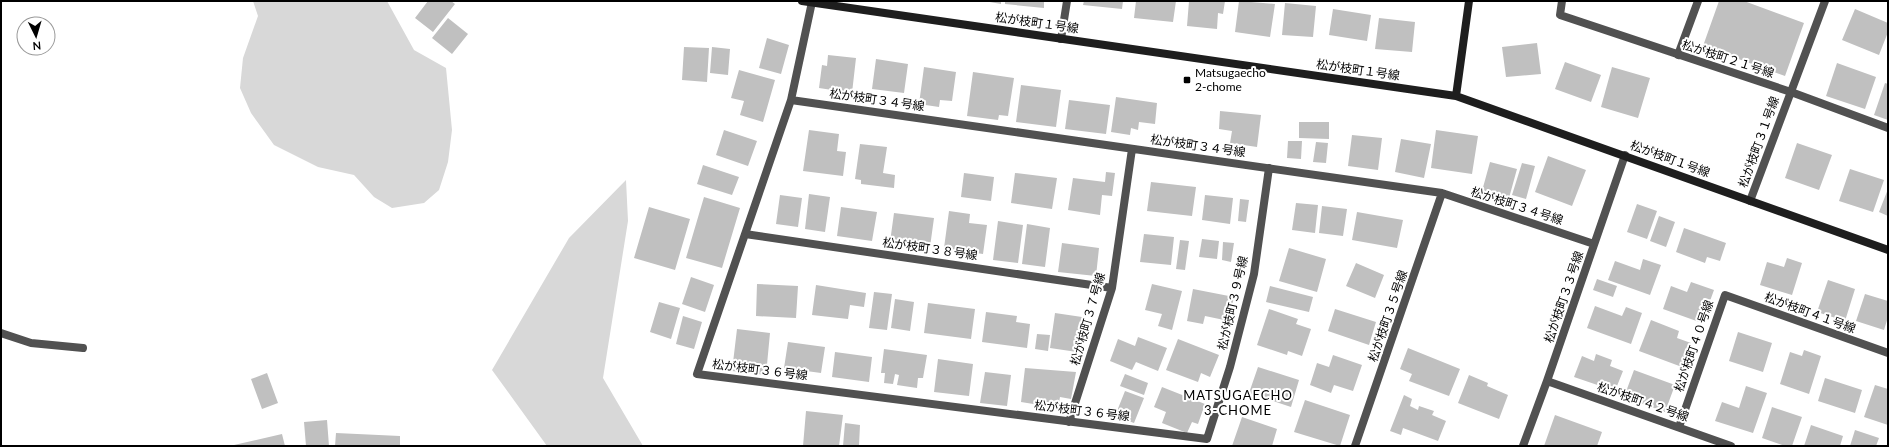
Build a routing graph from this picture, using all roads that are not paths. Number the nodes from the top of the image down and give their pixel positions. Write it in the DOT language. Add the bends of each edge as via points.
graph roads {
  1 [pos="802,1"];
  2 [pos="1066,1"];
  3 [pos="1469,1"];
  4 [pos="1562,1"];
  5 [pos="1698,1"];
  6 [pos="1825,1"];
  7 [pos="812,2"];
  8 [pos="1061,39"];
  9 [pos="1678,55"];
  10 [pos="1791,92"];
  11 [pos="1456,96"];
  12 [pos="791,100"];
  13 [pos="1888,128"];
  14 [pos="1132,149"];
  15 [pos="1625,155"];
  16 [pos="1269,168"];
  17 [pos="1442,193"];
  18 [pos="1750,201"];
  19 [pos="745,234"];
  20 [pos="1594,244"];
  21 [pos="1888,250"];
  22 [pos="1112,288"];
  23 [pos="1725,295"];
  24 [pos="1,333"];
  25 [pos="83,348"];
  26 [pos="1888,353"];
  27 [pos="1547,381"];
  28 [pos="1069,422"];
  29 [pos="1679,427"];
  30 [pos="1207,439"];
  31 [pos="1355,446"];
  32 [pos="1523,446"];
  33 [pos="1731,446"];
  1 -- 7 [label="street, 松が枝町１号線"];
  2 -- 8 [label="street"];
  3 -- 11 [label="street"];
  4 -- 9 [label="street, 松が枝町２１号線" via="1560,15"];
  5 -- 9 [label="street"];
  6 -- 10 [label="street, 松が枝町３１号線"];
  7 -- 8 [label="street, 松が枝町１号線"];
  7 -- 12 [label="street, 松が枝町３６号線"];
  8 -- 11 [label="street, 松が枝町１号線"];
  9 -- 10 [label="street, 松が枝町２１号線"];
  10 -- 13 [label="street, 松が枝町２１号線"];
  10 -- 18 [label="street, 松が枝町３１号線"];
  11 -- 15 [label="street, 松が枝町１号線"];
  12 -- 14 [label="street, 松が枝町３４号線"];
  12 -- 19 [label="street, 松が枝町３６号線"];
  14 -- 16 [label="street, 松が枝町３４号線"];
  14 -- 22 [label="street, 松が枝町３７号線"];
  15 -- 18 [label="street, 松が枝町１号線"];
  15 -- 20 [label="street, 松が枝町３３号線"];
  16 -- 17 [label="street, 松が枝町３４号線"];
  16 -- 30 [label="street, 松が枝町３９号線" via="1254,274 1230,367"];
  17 -- 20 [label="street, 松が枝町３４号線"];
  17 -- 31 [label="street, 松が枝町３５号線"];
  18 -- 21 [label="street, 松が枝町１号線"];
  19 -- 22 [label="street, 松が枝町３８号線"];
  19 -- 28 [label="street, 松が枝町３６号線" via="697,374"];
  20 -- 27 [label="street, 松が枝町３３号線"];
  22 -- 28 [label="street, 松が枝町３７号線"];
  23 -- 26 [label="street, 松が枝町４１号線"];
  23 -- 29 [label="street, 松が枝町４０号線"];
  24 -- 25 [label="street" via="31,343"];
  27 -- 29 [label="street, 松が枝町４２号線"];
  27 -- 32 [label="street, 松が枝町３３号線"];
  28 -- 30 [label="street, 松が枝町３６号線"];
  29 -- 33 [label="street, 松が枝町４２号線"];
}
